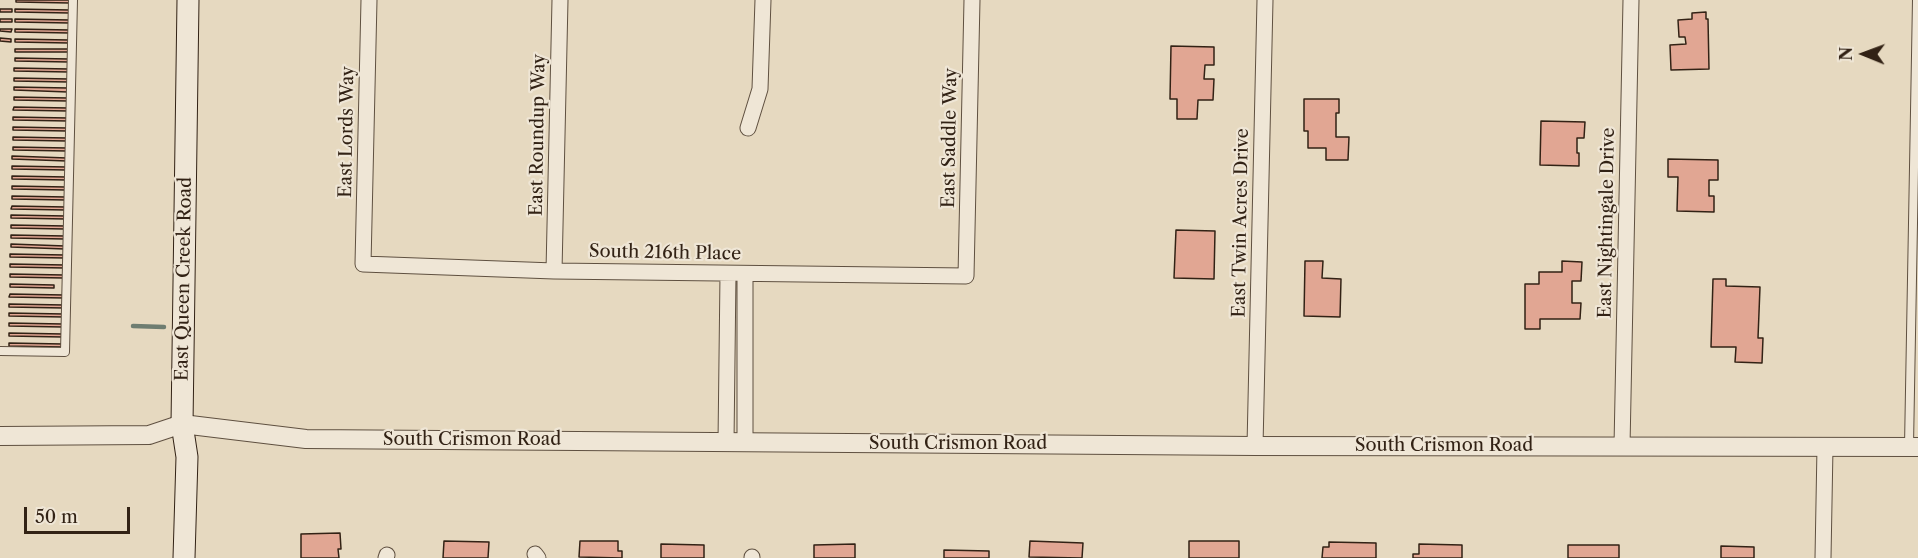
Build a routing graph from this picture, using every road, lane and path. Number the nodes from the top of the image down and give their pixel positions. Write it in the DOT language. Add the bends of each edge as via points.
graph roads {
  1 [pos="73,0"];
  2 [pos="188,0"];
  3 [pos="369,0"];
  4 [pos="560,0"];
  5 [pos="763,0"];
  6 [pos="972,0"];
  7 [pos="1265,0"];
  8 [pos="1631,0"];
  9 [pos="1917,0"];
  10 [pos="1917,113"];
  11 [pos="748,128"];
  12 [pos="363,264"];
  13 [pos="554,271"];
  14 [pos="728,274"];
  15 [pos="745,274"];
  16 [pos="966,276"];
  17 [pos="0,351"];
  18 [pos="1914,382"];
  19 [pos="182,424"];
  20 [pos="0,436"];
  21 [pos="726,442"];
  22 [pos="745,442"];
  23 [pos="1255,446"];
  24 [pos="1622,446"];
  25 [pos="1825,447"];
  26 [pos="1914,447"];
  27 [pos="184,558"];
  28 [pos="1823,558"];
  1 -- 17 [label="lane" via="65,352"];
  2 -- 19 [label="main road, East Queen Creek Road"];
  3 -- 12 [label="street, East Lords Way"];
  4 -- 13 [label="street, East Roundup Way"];
  5 -- 11 [label="street" via="760,89"];
  6 -- 16 [label="street, East Saddle Way"];
  7 -- 23 [label="street, East Twin Acres Drive"];
  8 -- 24 [label="street, East Nightingale Drive"];
  9 -- 10 [label="lane"];
  10 -- 18 [label="lane"];
  12 -- 13 [label="street, South 216th Place"];
  13 -- 14 [label="street, South 216th Place"];
  14 -- 15 [label="street, South 216th Place"];
  14 -- 21 [label="street"];
  15 -- 16 [label="street, South 216th Place"];
  15 -- 22 [label="street"];
  18 -- 26 [label="lane"];
  19 -- 20 [label="street, South Crismon Road" via="149,435"];
  19 -- 21 [label="street, South Crismon Road" via="306,439"];
  19 -- 27 [label="main road, East Queen Creek Road" via="187,457"];
  21 -- 22 [label="street, South Crismon Road"];
  22 -- 23 [label="street, South Crismon Road"];
  23 -- 24 [label="street, South Crismon Road"];
  24 -- 25 [label="street, South Crismon Road"];
  25 -- 26 [label="street, South Crismon Road"];
  25 -- 28 [label="street"];
}
